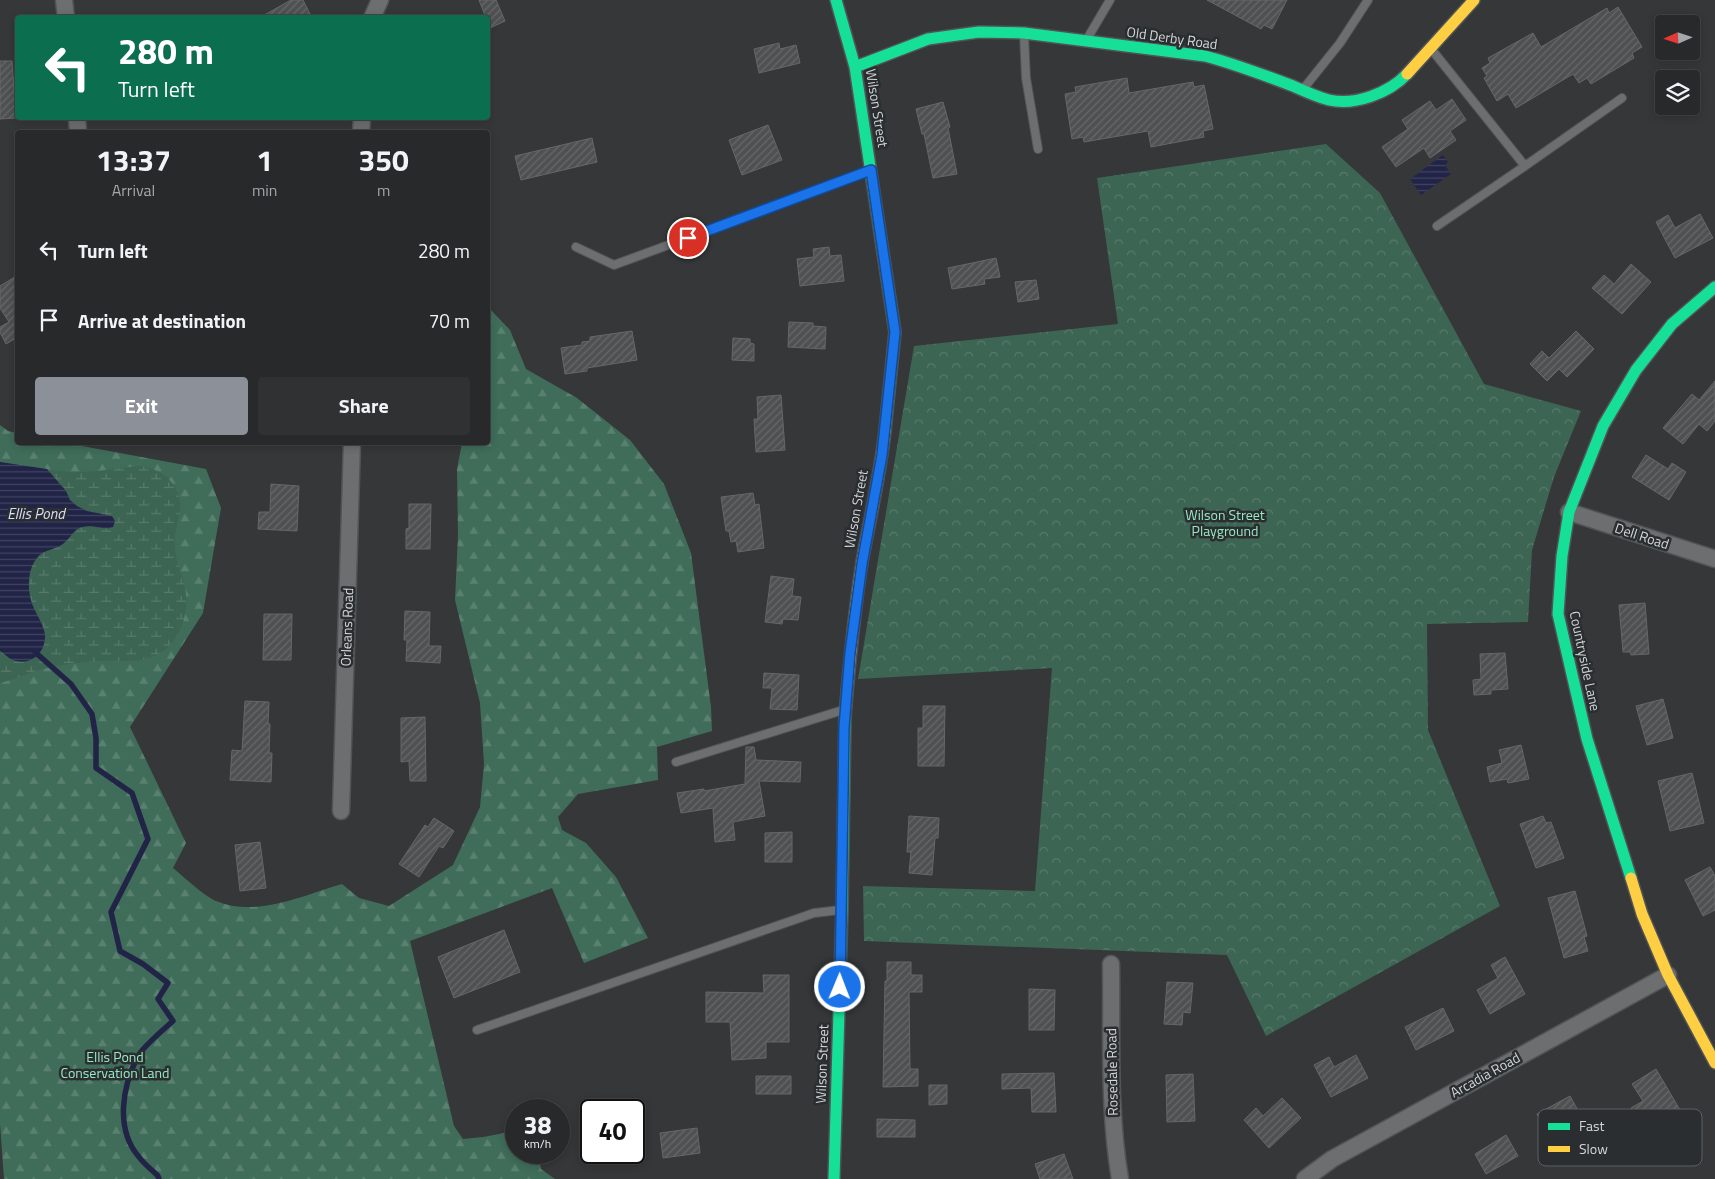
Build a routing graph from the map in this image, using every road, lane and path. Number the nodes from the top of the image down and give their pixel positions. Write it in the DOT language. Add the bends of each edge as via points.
graph roads {
  1 [pos="64,0"];
  2 [pos="380,0"];
  3 [pos="836,0"];
  4 [pos="1110,0"];
  5 [pos="1368,0"];
  6 [pos="1474,0"];
  7 [pos="66,15"];
  8 [pos="373,15"];
  9 [pos="1024,33"];
  10 [pos="1085,42"];
  11 [pos="1430,49"];
  12 [pos="855,67"];
  13 [pos="1303,90"];
  14 [pos="1622,98"];
  15 [pos="1038,149"];
  16 [pos="1525,166"];
  17 [pos="871,170"];
  18 [pos="1437,226"];
  19 [pos="576,247"];
  20 [pos="1715,287"];
  21 [pos="352,445"];
  22 [pos="1569,512"];
  23 [pos="1715,559"];
  24 [pos="846,709"];
  25 [pos="676,762"];
  26 [pos="342,810"];
  27 [pos="842,910"];
  28 [pos="1111,964"];
  29 [pos="1668,975"];
  30 [pos="477,1030"];
  31 [pos="1715,1063"];
  32 [pos="834,1179"];
  33 [pos="1120,1179"];
  34 [pos="1305,1179"];
  1 -- 7 [label="street"];
  2 -- 8 [label="street"];
  3 -- 12 [label="street, Wilson Street"];
  4 -- 10 [label="lane"];
  5 -- 13 [label="lane"];
  6 -- 11 [label="street, Old Derby Road"];
  9 -- 10 [label="street, Old Derby Road"];
  9 -- 12 [label="street, Old Derby Road" via="979,32 928,39"];
  9 -- 15 [label="lane" via="1026,78"];
  10 -- 13 [label="street, Old Derby Road" via="1205,56"];
  11 -- 13 [label="street, Old Derby Road" via="1400,81 1376,94 1351,100 1330,100"];
  11 -- 16 [label="lane"];
  12 -- 17 [label="street, Wilson Street"];
  14 -- 16 [label="lane"];
  16 -- 18 [label="lane"];
  17 -- 19 [label="lane" via="614,265"];
  17 -- 24 [label="street, Wilson Street" via="895,332 882,455 850,653"];
  20 -- 22 [label="street, Countryside Lane" via="1672,324 1636,370 1603,426"];
  21 -- 26 [label="street, Orleans Road"];
  22 -- 23 [label="street, Dell Road"];
  22 -- 29 [label="street, Countryside Lane" via="1558,614 1588,740 1642,914"];
  24 -- 25 [label="lane"];
  24 -- 27 [label="street, Wilson Street"];
  27 -- 30 [label="lane" via="814,912"];
  27 -- 32 [label="street, Wilson Street"];
  28 -- 33 [label="street, Rosedale Road" via="1112,1112"];
  29 -- 31 [label="street, Countryside Lane"];
  29 -- 34 [label="street, Arcadia Road" via="1332,1159"];
}
